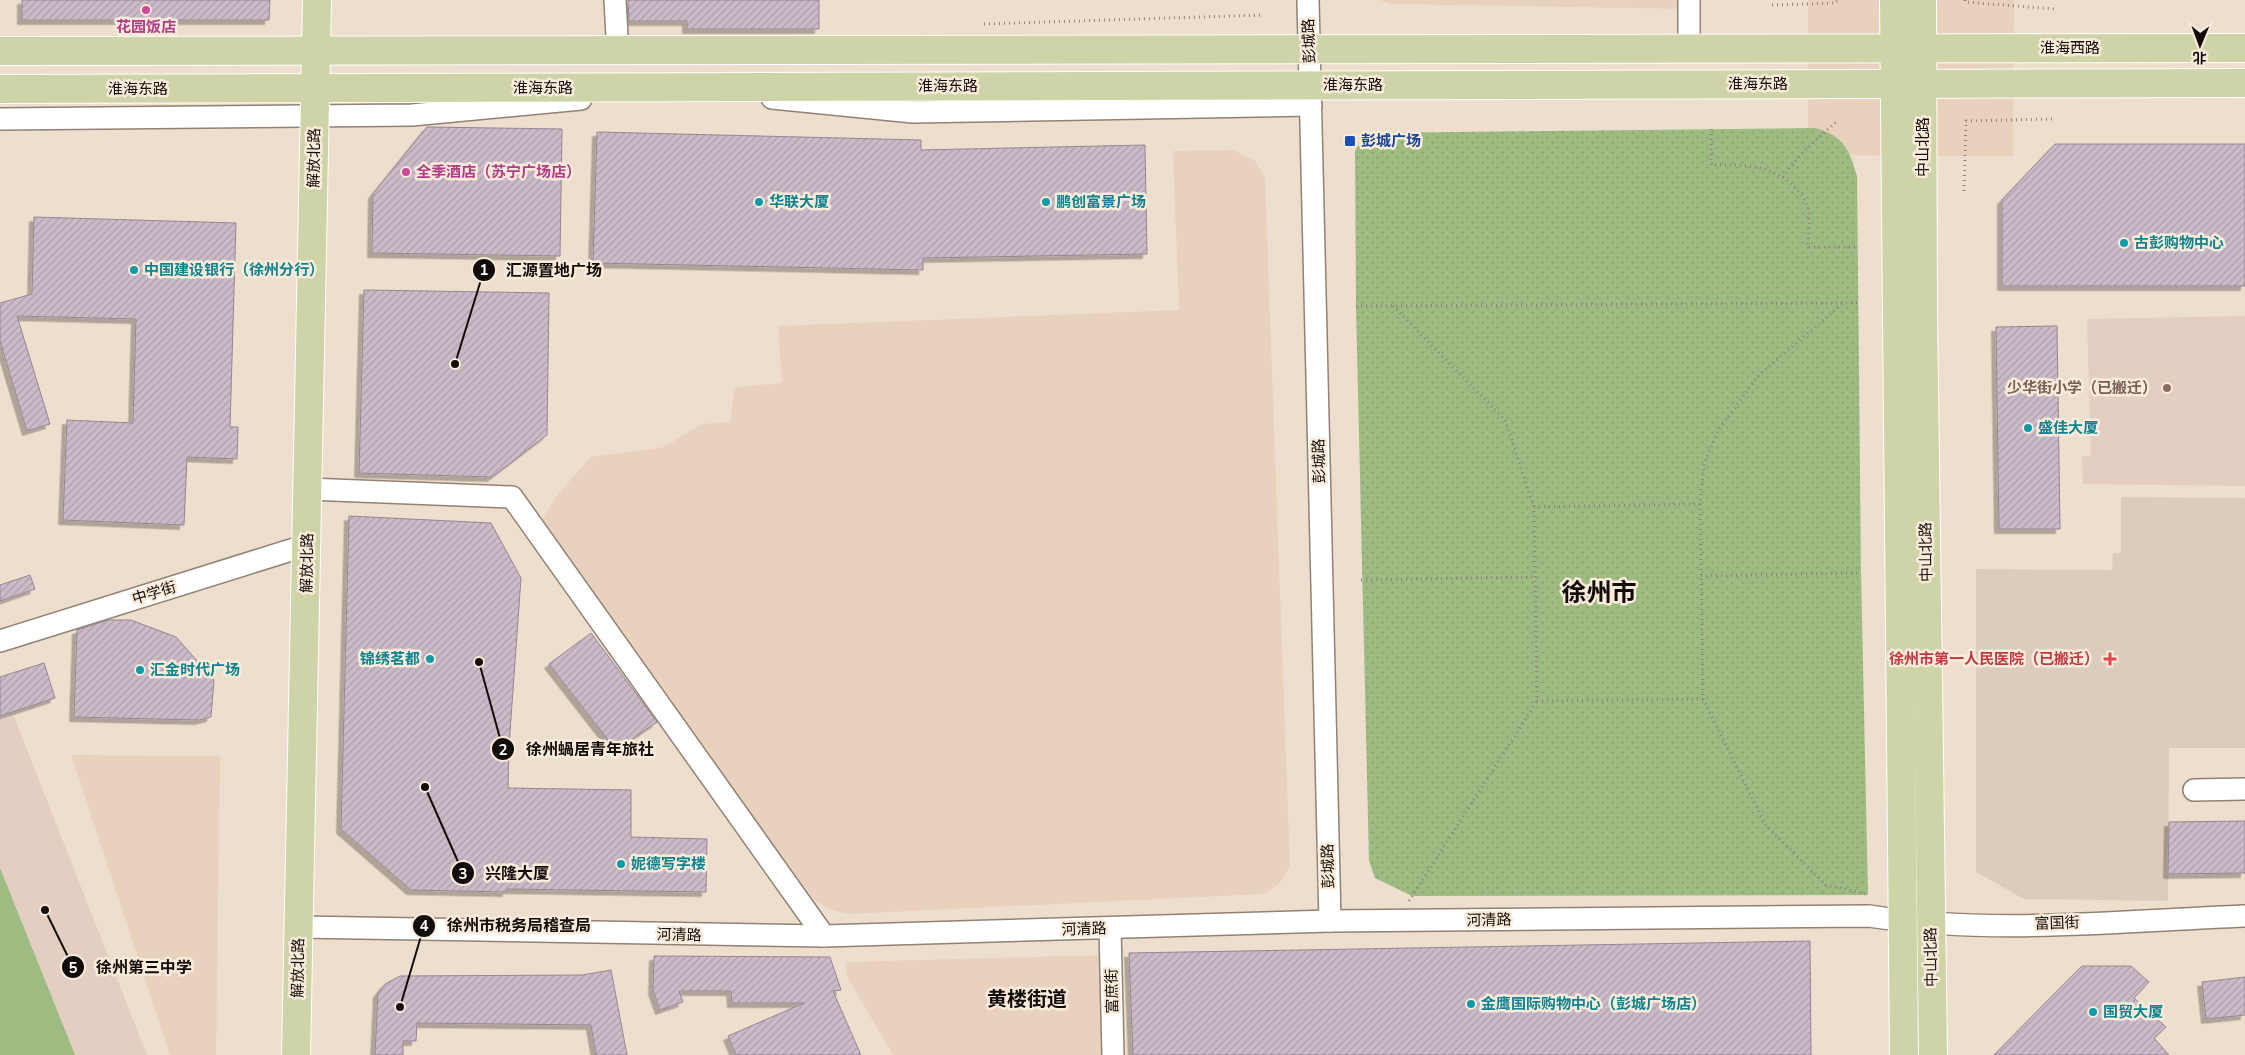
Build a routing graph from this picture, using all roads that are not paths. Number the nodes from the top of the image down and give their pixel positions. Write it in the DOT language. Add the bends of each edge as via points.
graph roads {
  1 [pos="317,0"];
  2 [pos="616,0"];
  3 [pos="1308,0"];
  4 [pos="1689,0"];
  5 [pos="1894,0"];
  6 [pos="1922,0"];
  7 [pos="2245,48"];
  8 [pos="1690,49"];
  9 [pos="1895,49"];
  10 [pos="1923,49"];
  11 [pos="611,50"];
  12 [pos="1310,50"];
  13 [pos="0,51"];
  14 [pos="316,70"];
  15 [pos="1923,83"];
  16 [pos="2245,83"];
  17 [pos="1896,84"];
  18 [pos="0,89"];
  19 [pos="1311,95"];
  20 [pos="315,116"];
  21 [pos="0,119"];
  22 [pos="308,489"];
  23 [pos="307,545"];
  24 [pos="0,641"];
  25 [pos="2245,789"];
  26 [pos="2194,790"];
  27 [pos="1869,916"];
  28 [pos="2245,916"];
  29 [pos="1330,921"];
  30 [pos="1902,921"];
  31 [pos="1931,925"];
  32 [pos="299,927"];
  33 [pos="1110,928"];
  34 [pos="824,936"];
  35 [pos="296,1055"];
  36 [pos="1113,1055"];
  37 [pos="1904,1055"];
  38 [pos="1933,1055"];
  1 -- 14 [label="main road, 解放北路"];
  2 -- 11 [label="street" via="617,36"];
  3 -- 12 [label="street, 彭城路"];
  4 -- 8 [label="street"];
  5 -- 9 [label="main road, 中山北路"];
  6 -- 10 [label="main road, 中山北路"];
  7 -- 10 [label="main road, 淮海西路"];
  8 -- 9 [label="main road, 淮海东路"];
  8 -- 12 [label="main road, 淮海东路"];
  9 -- 10 [label="main road, 淮海西路"];
  9 -- 17 [label="main road, 中山北路"];
  10 -- 15 [label="main road, 中山北路"];
  11 -- 12 [label="main road, 淮海东路"];
  11 -- 14 [label="main road, 淮海东路"];
  12 -- 19 [label="street, 彭城路"];
  13 -- 14 [label="main road, 淮海东路"];
  14 -- 18 [label="main road, 淮海东路"];
  14 -- 19 [label="main road, 淮海东路"];
  14 -- 20 [label="main road, 解放北路"];
  15 -- 16 [label="main road"];
  15 -- 17 [label="main road"];
  15 -- 31 [label="main road, 中山北路"];
  17 -- 19 [label="main road, 淮海东路"];
  17 -- 30 [label="main road, 中山北路"];
  19 -- 20 [label="street" via="913,112 776,98 586,98 412,115"];
  19 -- 29 [label="street, 彭城路"];
  20 -- 21 [label="street"];
  20 -- 22 [label="main road, 解放北路"];
  22 -- 23 [label="main road, 解放北路"];
  22 -- 34 [label="street" via="512,497"];
  23 -- 24 [label="street, 中学街"];
  23 -- 32 [label="main road, 解放北路"];
  25 -- 26 [label="street"];
  27 -- 29 [label="street, 河清路"];
  27 -- 30 [label="street, 富国街"];
  28 -- 31 [label="street, 富国街" via="1976,927"];
  29 -- 33 [label="street, 河清路"];
  30 -- 31 [label="street, 富国街"];
  30 -- 37 [label="main road, 中山北路"];
  31 -- 38 [label="main road, 中山北路"];
  32 -- 34 [label="street, 河清路"];
  32 -- 35 [label="main road, 解放北路"];
  33 -- 34 [label="street, 河清路"];
  33 -- 36 [label="street, 富庶街"];
}
